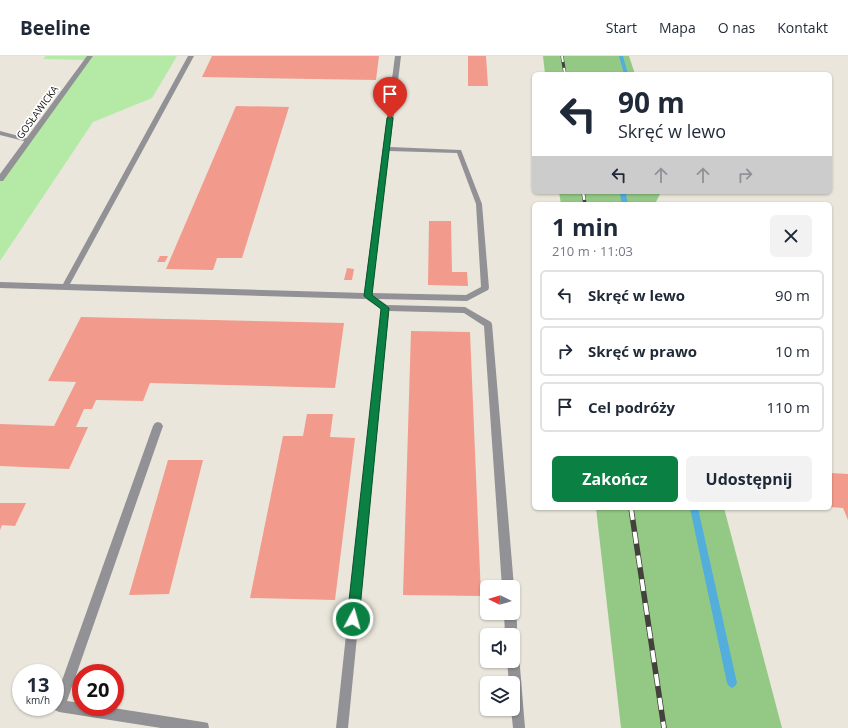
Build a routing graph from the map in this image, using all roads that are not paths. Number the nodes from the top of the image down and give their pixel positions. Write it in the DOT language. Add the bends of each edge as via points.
graph roads {
  1 [pos="90,56"];
  2 [pos="191,56"];
  3 [pos="398,56"];
  4 [pos="0,133"];
  5 [pos="28,140"];
  6 [pos="386,149"];
  7 [pos="0,179"];
  8 [pos="0,285"];
  9 [pos="65,287"];
  10 [pos="368,296"];
  11 [pos="385,308"];
  12 [pos="158,426"];
  13 [pos="507,580"];
  14 [pos="514,668"];
  15 [pos="203,728"];
  16 [pos="342,728"];
  17 [pos="519,728"];
  1 -- 5 [label="street, GOSŁAWICKA"];
  2 -- 9 [label="lane"];
  3 -- 6 [label="lane"];
  4 -- 5 [label="lane"];
  5 -- 7 [label="street, GOSŁAWICKA"];
  6 -- 10 [label="lane"];
  6 -- 10 [label="lane" via="459,151 480,204 485,288 467,298"];
  8 -- 9 [label="lane"];
  9 -- 10 [label="lane"];
  10 -- 11 [label="lane"];
  11 -- 13 [label="lane" via="465,310 488,324"];
  11 -- 16 [label="lane"];
  12 -- 15 [label="lane" via="59,706"];
  14 -- 17 [label="lane"];
}
